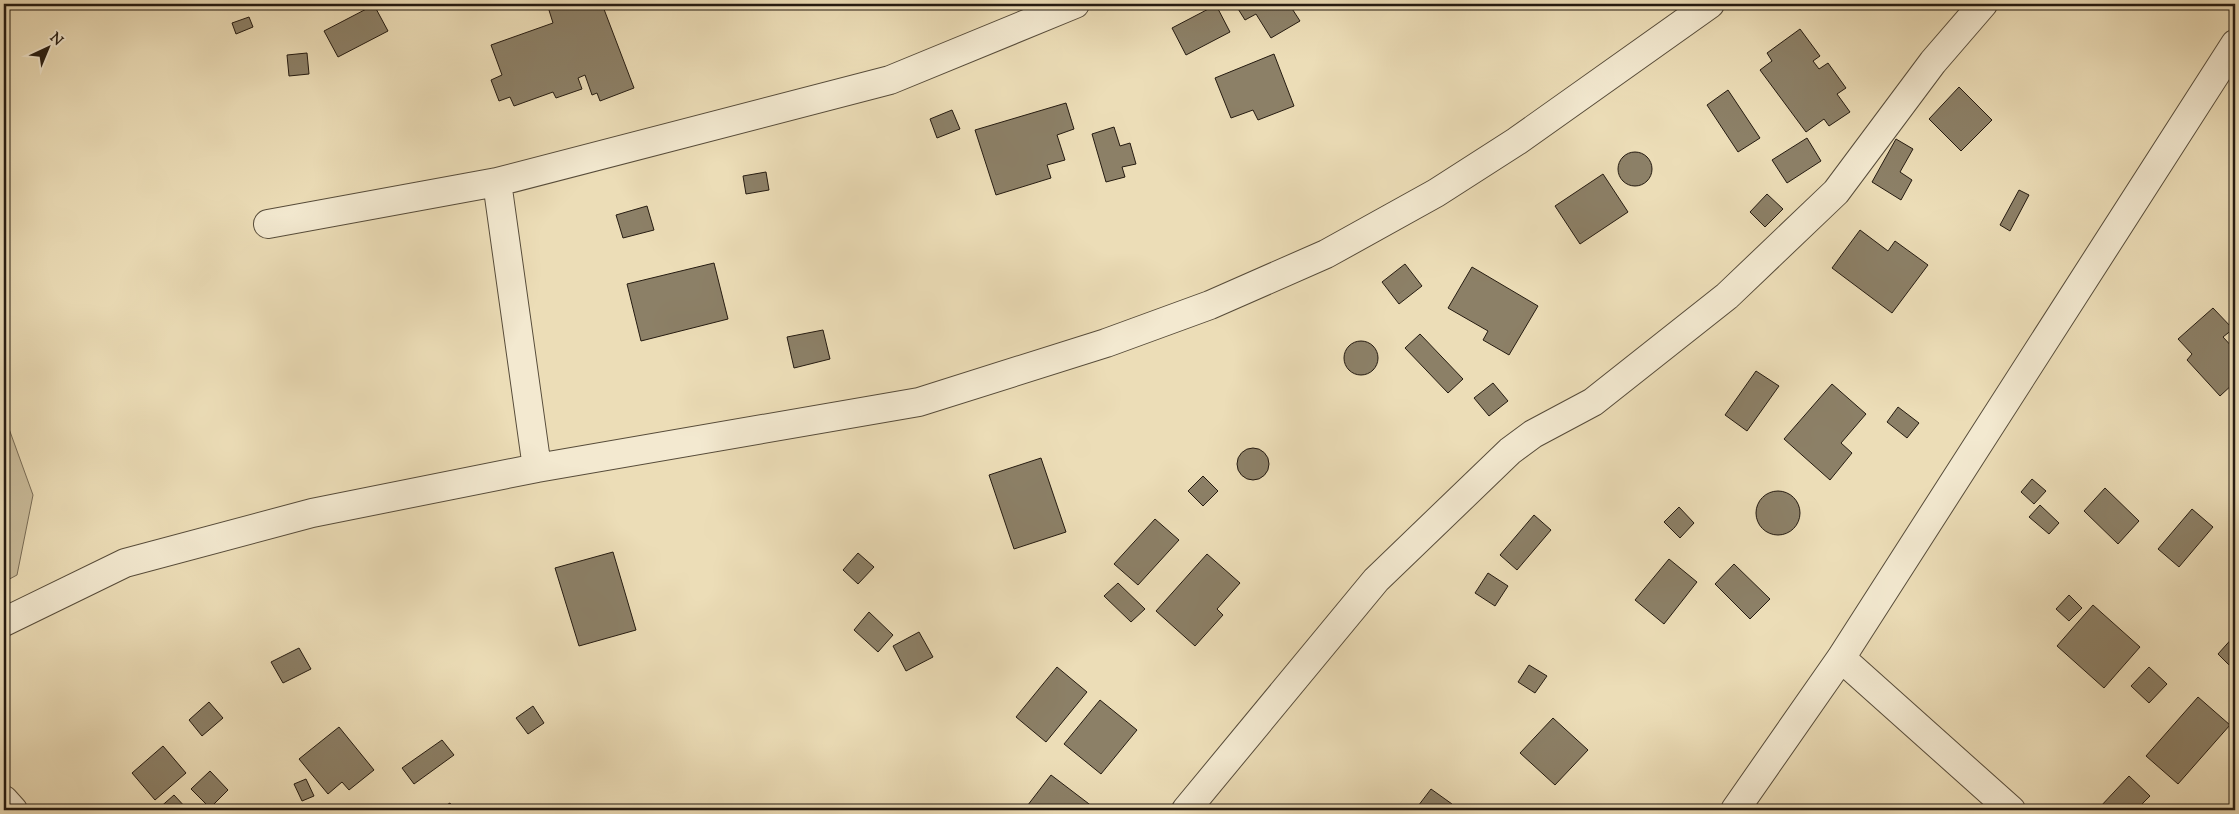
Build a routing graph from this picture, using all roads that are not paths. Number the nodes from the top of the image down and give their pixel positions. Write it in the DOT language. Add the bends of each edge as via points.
graph roads {
  1 [pos="1075,4"];
  2 [pos="1710,4"];
  3 [pos="1983,4"];
  4 [pos="2235,44"];
  5 [pos="497,182"];
  6 [pos="268,224"];
  7 [pos="537,468"];
  8 [pos="4,622"];
  9 [pos="1841,658"];
  10 [pos="4,800"];
  11 [pos="13,810"];
  12 [pos="1186,810"];
  13 [pos="1735,810"];
  14 [pos="2011,810"];
  1 -- 5 [label="street" via="890,80"];
  2 -- 7 [label="street" via="1517,141 1436,193 1326,254 1210,305 1106,343 919,402"];
  3 -- 12 [label="street" via="1933,62 1836,192 1719,302 1593,402 1533,434 1510,451 1376,580"];
  4 -- 9 [label="street"];
  5 -- 6 [label="street"];
  5 -- 7 [label="street"];
  7 -- 8 [label="street" via="312,513 125,563"];
  9 -- 13 [label="street"];
  9 -- 14 [label="street"];
  10 -- 11 [label="street"];
}
